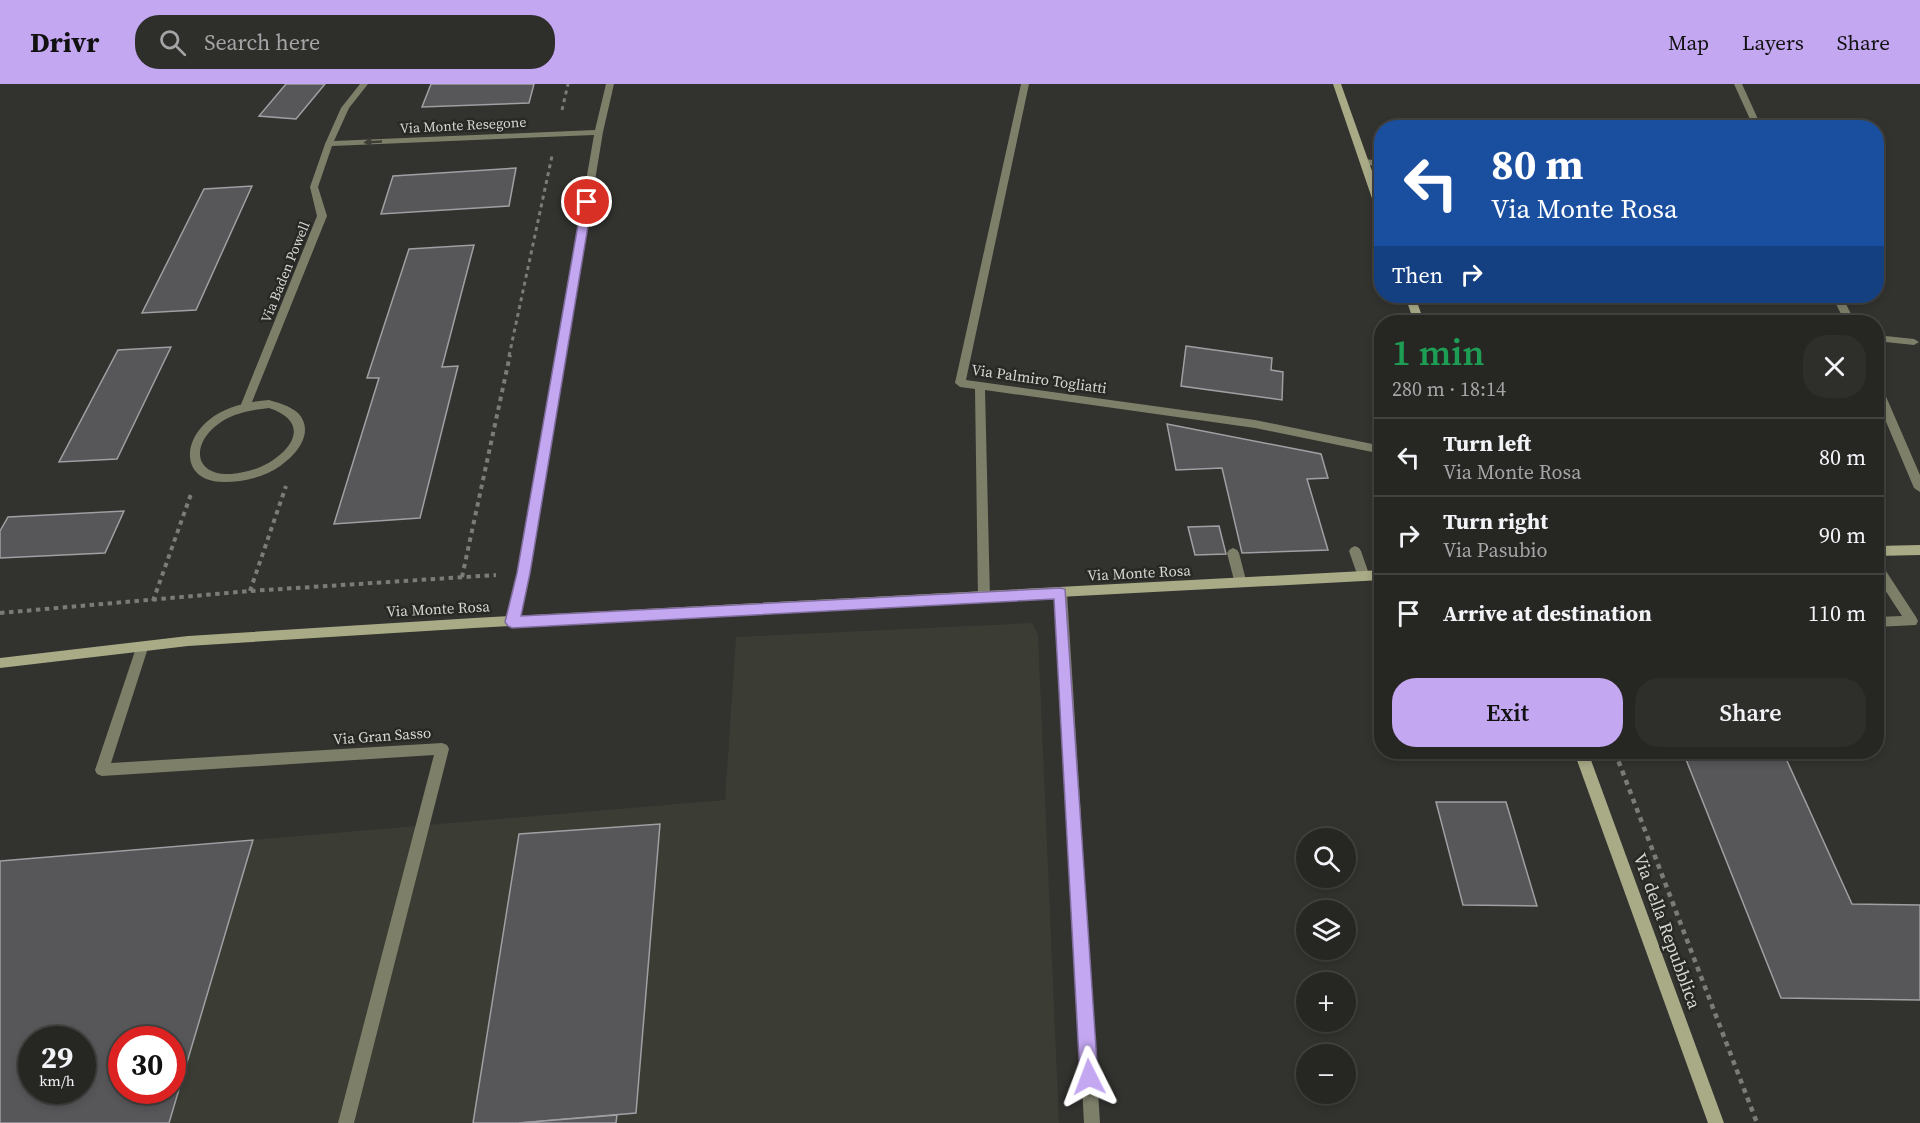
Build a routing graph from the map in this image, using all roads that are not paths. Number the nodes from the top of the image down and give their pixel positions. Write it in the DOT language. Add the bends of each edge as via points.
graph roads {
  1 [pos="364,84"];
  2 [pos="610,84"];
  3 [pos="1025,84"];
  4 [pos="1337,84"];
  5 [pos="1738,84"];
  6 [pos="1754,120"];
  7 [pos="599,132"];
  8 [pos="329,144"];
  9 [pos="1364,162"];
  10 [pos="1374,163"];
  11 [pos="1374,190"];
  12 [pos="1884,339"];
  13 [pos="1914,342"];
  14 [pos="980,386"];
  15 [pos="1884,404"];
  16 [pos="245,407"];
  17 [pos="1374,448"];
  18 [pos="1920,488"];
  19 [pos="1920,550"];
  20 [pos="1355,551"];
  21 [pos="1884,551"];
  22 [pos="1233,553"];
  23 [pos="1374,576"];
  24 [pos="1364,577"];
  25 [pos="1884,577"];
  26 [pos="1242,584"];
  27 [pos="1060,593"];
  28 [pos="984,598"];
  29 [pos="512,622"];
  30 [pos="1884,622"];
  31 [pos="142,648"];
  32 [pos="0,663"];
  33 [pos="1584,759"];
  34 [pos="346,1123"];
  35 [pos="1092,1123"];
  36 [pos="1716,1123"];
  1 -- 8 [label="street, Via Baden Powell" via="345,108"];
  2 -- 7 [label="street"];
  3 -- 14 [label="street, Via Palmiro Togliatti" via="960,383"];
  4 -- 9 [label="street"];
  5 -- 6 [label="street"];
  7 -- 8 [label="street, Via Monte Resegone, one-way"];
  7 -- 29 [label="street" via="524,573"];
  8 -- 16 [label="street, Via Baden Powell" via="314,187 322,216"];
  9 -- 10 [label="street"];
  9 -- 11 [label="street"];
  12 -- 13 [label="street"];
  14 -- 17 [label="street, Via Palmiro Togliatti" via="1255,424"];
  14 -- 28 [label="street"];
  15 -- 18 [label="street"];
  16 -- 16 [label="street" via="212,423 196,443 193,456 198,468 208,476 224,479 266,470 296,445 300,432 295,414 269,404"];
  19 -- 21 [label="street"];
  20 -- 24 [label="street"];
  22 -- 26 [label="street"];
  23 -- 24 [label="street, Via Monte Rosa"];
  24 -- 26 [label="street, Via Monte Rosa"];
  25 -- 30 [label="street" via="1912,621"];
  26 -- 27 [label="street, Via Monte Rosa"];
  27 -- 28 [label="street, Via Monte Rosa"];
  27 -- 35 [label="street"];
  28 -- 29 [label="street, Via Monte Rosa"];
  29 -- 31 [label="street, Via Monte Rosa" via="188,641"];
  31 -- 32 [label="street, Via Monte Rosa"];
  31 -- 34 [label="street, Via Gran Sasso" via="102,770 442,748"];
  33 -- 36 [label="street, Via della Repubblica"];
}
